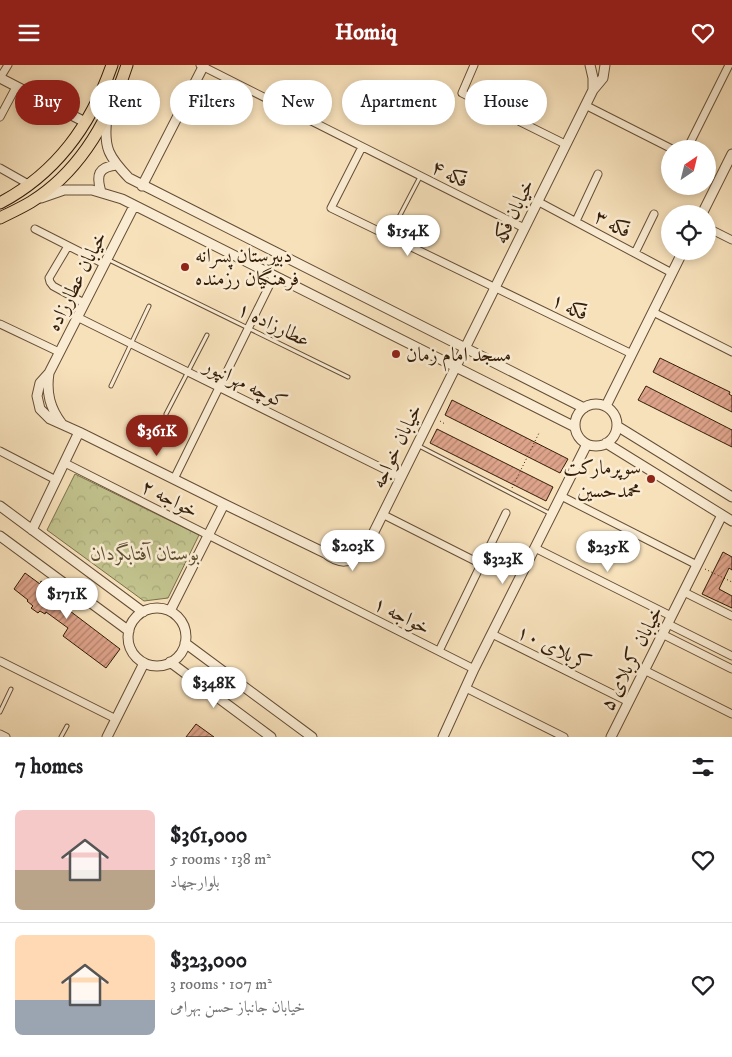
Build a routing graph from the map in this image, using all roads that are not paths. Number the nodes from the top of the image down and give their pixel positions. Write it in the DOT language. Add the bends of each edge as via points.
graph roads {
  1 [pos="8,65"];
  2 [pos="112,65"];
  3 [pos="127,65"];
  4 [pos="474,65"];
  5 [pos="590,65"];
  6 [pos="605,65"];
  7 [pos="729,65"];
  8 [pos="203,66"];
  9 [pos="0,78"];
  10 [pos="121,80"];
  11 [pos="15,86"];
  12 [pos="15,89"];
  13 [pos="593,90"];
  14 [pos="585,105"];
  15 [pos="0,117"];
  16 [pos="80,119"];
  17 [pos="85,122"];
  18 [pos="102,125"];
  19 [pos="106,125"];
  20 [pos="692,140"];
  21 [pos="661,143"];
  22 [pos="566,144"];
  23 [pos="362,147"];
  24 [pos="732,154"];
  25 [pos="117,165"];
  26 [pos="0,169"];
  27 [pos="598,174"];
  28 [pos="420,176"];
  29 [pos="30,185"];
  30 [pos="142,186"];
  31 [pos="101,193"];
  32 [pos="32,201"];
  33 [pos="537,201"];
  34 [pos="0,203"];
  35 [pos="706,205"];
  36 [pos="134,206"];
  37 [pos="654,214"];
  38 [pos="0,219"];
  39 [pos="398,219"];
  40 [pos="576,221"];
  41 [pos="524,228"];
  42 [pos="35,229"];
  43 [pos="716,232"];
  44 [pos="732,240"];
  45 [pos="68,246"];
  46 [pos="635,253"];
  47 [pos="678,260"];
  48 [pos="105,261"];
  49 [pos="672,273"];
  50 [pos="274,276"];
  51 [pos="494,287"];
  52 [pos="84,303"];
  53 [pos="149,306"];
  54 [pos="653,312"];
  55 [pos="77,317"];
  56 [pos="0,324"];
  57 [pos="248,328"];
  58 [pos="206,335"];
  59 [pos="131,344"];
  60 [pos="464,348"];
  61 [pos="732,351"];
  62 [pos="59,352"];
  63 [pos="632,354"];
  64 [pos="455,367"];
  65 [pos="187,372"];
  66 [pos="348,377"];
  67 [pos="111,386"];
  68 [pos="219,388"];
  69 [pos="606,406"];
  70 [pos="584,408"];
  71 [pos="166,414"];
  72 [pos="618,426"];
  73 [pos="575,427"];
  74 [pos="79,432"];
  75 [pos="606,443"];
  76 [pos="587,444"];
  77 [pos="416,445"];
  78 [pos="0,451"];
  79 [pos="65,463"];
  80 [pos="400,477"];
  81 [pos="174,479"];
  82 [pos="56,481"];
  83 [pos="561,496"];
  84 [pos="732,497"];
  85 [pos="224,503"];
  86 [pos="0,506"];
  87 [pos="506,513"];
  88 [pos="382,514"];
  89 [pos="552,514"];
  90 [pos="722,515"];
  91 [pos="732,521"];
  92 [pos="32,530"];
  93 [pos="208,535"];
  94 [pos="0,536"];
  95 [pos="535,548"];
  96 [pos="481,564"];
  97 [pos="697,565"];
  98 [pos="684,593"];
  99 [pos="170,611"];
  100 [pos="143,612"];
  101 [pos="732,616"];
  102 [pos="670,620"];
  103 [pos="129,631"];
  104 [pos="492,634"];
  105 [pos="662,634"];
  106 [pos="185,643"];
  107 [pos="439,651"];
  108 [pos="732,656"];
  109 [pos="0,661"];
  110 [pos="170,662"];
  111 [pos="144,663"];
  112 [pos="474,669"];
  113 [pos="732,669"];
  114 [pos="644,670"];
  115 [pos="466,688"];
  116 [pos="11,689"];
  117 [pos="629,702"];
  118 [pos="0,712"];
  119 [pos="732,714"];
  120 [pos="116,719"];
  121 [pos="66,726"];
  122 [pos="0,734"];
  123 [pos="6,737"];
  124 [pos="61,737"];
  125 [pos="107,737"];
  126 [pos="271,737"];
  127 [pos="312,737"];
  128 [pos="443,737"];
  129 [pos="564,737"];
  130 [pos="611,737"];
  1 -- 9 [label="street"];
  2 -- 17 [label="main road"];
  3 -- 10 [label="main road"];
  4 -- 22 [label="street" via="462,93"];
  5 -- 13 [label="street"];
  6 -- 13 [label="street, خیابان فکه" via="603,78"];
  7 -- 20 [label="street"];
  8 -- 23 [label="street, فکه ۴"];
  8 -- 30 [label="street"];
  9 -- 11 [label="street"];
  12 -- 15 [label="street"];
  13 -- 14 [label="street, خیابان فکه"];
  14 -- 21 [label="street"];
  14 -- 22 [label="street, خیابان فکه"];
  16 -- 17 [label="street"];
  17 -- 29 [label="main road" via="51,168"];
  18 -- 32 [label="main road" via="81,157"];
  19 -- 25 [label="street" via="104,137"];
  22 -- 33 [label="street, خیابان فکه"];
  23 -- 28 [label="street, فکه ۴"];
  23 -- 51 [label="street, فکه ۱" via="331,208"];
  24 -- 35 [label="street"];
  25 -- 30 [label="street"];
  25 -- 31 [label="street" via="107,166 100,172"];
  26 -- 29 [label="street"];
  27 -- 40 [label="street"];
  28 -- 39 [label="lane"];
  28 -- 41 [label="street, فکه ۴"];
  29 -- 34 [label="main road"];
  30 -- 60 [label="street"];
  31 -- 32 [label="street" via="92,189 64,190"];
  31 -- 36 [label="street"];
  32 -- 38 [label="main road"];
  33 -- 40 [label="street, فکه ۳"];
  33 -- 41 [label="street, خیابان فکه"];
  36 -- 48 [label="street, خیابان عطارزاده"];
  36 -- 50 [label="street"];
  37 -- 46 [label="street"];
  40 -- 46 [label="street, فکه ۳"];
  41 -- 51 [label="street, خیابان فکه"];
  42 -- 45 [label="street"];
  43 -- 44 [label="street"];
  45 -- 48 [label="street"];
  45 -- 52 [label="street" via="49,278 50,282"];
  46 -- 49 [label="street, فکه ۳"];
  47 -- 49 [label="street"];
  48 -- 52 [label="street, خیابان عطارزاده"];
  48 -- 57 [label="lane, عطارزاده ۱"];
  49 -- 54 [label="street"];
  50 -- 57 [label="street"];
  50 -- 64 [label="street"];
  51 -- 60 [label="street, خیابان فکه"];
  51 -- 63 [label="street, فکه ۱"];
  52 -- 55 [label="street, خیابان عطارزاده"];
  53 -- 59 [label="lane"];
  54 -- 61 [label="street"];
  54 -- 63 [label="street"];
  55 -- 59 [label="street, کوچه مهرانپور"];
  55 -- 62 [label="street, خیابان عطارزاده"];
  56 -- 62 [label="street"];
  57 -- 66 [label="lane, عطارزاده ۱"];
  57 -- 68 [label="street"];
  58 -- 65 [label="lane"];
  59 -- 65 [label="street, کوچه مهرانپور"];
  59 -- 67 [label="lane"];
  60 -- 64 [label="street, خیابان خواجه"];
  60 -- 70 [label="street"];
  62 -- 74 [label="street, خیابان عطارزاده" via="40,383 37,396 40,409 50,419"];
  63 -- 69 [label="street"];
  64 -- 73 [label="street"];
  64 -- 77 [label="street, خیابان خواجه"];
  65 -- 68 [label="street, کوچه مهرانپور"];
  65 -- 71 [label="lane"];
  68 -- 80 [label="street, کوچه مهرانپور"];
  68 -- 81 [label="street"];
  69 -- 70 [label="street" via="598,404"];
  69 -- 72 [label="street" via="615,415"];
  70 -- 73 [label="street" via="577,416"];
  72 -- 75 [label="street"];
  72 -- 84 [label="street"];
  73 -- 76 [label="street"];
  74 -- 79 [label="street"];
  74 -- 81 [label="street, خیابان عطارزاده"];
  75 -- 76 [label="street"];
  75 -- 90 [label="street"];
  76 -- 83 [label="street"];
  77 -- 80 [label="street, خیابان خواجه"];
  77 -- 89 [label="lane"];
  78 -- 82 [label="street"];
  79 -- 82 [label="street"];
  79 -- 93 [label="street, خواجه ۲"];
  80 -- 88 [label="street, خیابان خواجه"];
  81 -- 85 [label="street, خیابان خواجه"];
  82 -- 92 [label="street"];
  83 -- 89 [label="street"];
  83 -- 97 [label="street"];
  85 -- 88 [label="street, خیابان خواجه" via="334,560 344,562 364,552"];
  85 -- 93 [label="street"];
  86 -- 92 [label="street"];
  87 -- 96 [label="street"];
  88 -- 96 [label="street"];
  89 -- 95 [label="street"];
  90 -- 91 [label="street"];
  90 -- 97 [label="street, خیابان کربلای ۵"];
  92 -- 100 [label="street"];
  93 -- 99 [label="street"];
  93 -- 107 [label="street, خواجه ۱"];
  94 -- 103 [label="street"];
  95 -- 102 [label="street"];
  95 -- 104 [label="street"];
  96 -- 107 [label="street"];
  97 -- 98 [label="street, خیابان کربلای ۵"];
  98 -- 101 [label="street"];
  98 -- 102 [label="street, خیابان کربلای ۵"];
  99 -- 100 [label="street" via="156,608"];
  99 -- 106 [label="street" via="181,621"];
  100 -- 103 [label="street" via="136,617"];
  102 -- 105 [label="street, خیابان کربلای ۵"];
  102 -- 108 [label="street"];
  103 -- 111 [label="street" via="133,653"];
  104 -- 112 [label="street"];
  104 -- 117 [label="street, کربلای ۱۰"];
  105 -- 113 [label="street"];
  105 -- 114 [label="street, خیابان کربلای ۵"];
  106 -- 110 [label="street"];
  106 -- 127 [label="street"];
  107 -- 112 [label="street, خواجه ۱"];
  109 -- 120 [label="street"];
  110 -- 111 [label="street" via="157,666"];
  110 -- 126 [label="street"];
  111 -- 120 [label="street"];
  112 -- 115 [label="street"];
  114 -- 117 [label="street, خیابان کربلای ۵"];
  114 -- 119 [label="street"];
  115 -- 128 [label="street"];
  115 -- 129 [label="street"];
  116 -- 118 [label="lane"];
  117 -- 130 [label="street, خیابان کربلای ۵"];
  120 -- 125 [label="street"];
  121 -- 124 [label="lane"];
  122 -- 123 [label="street"];
}
